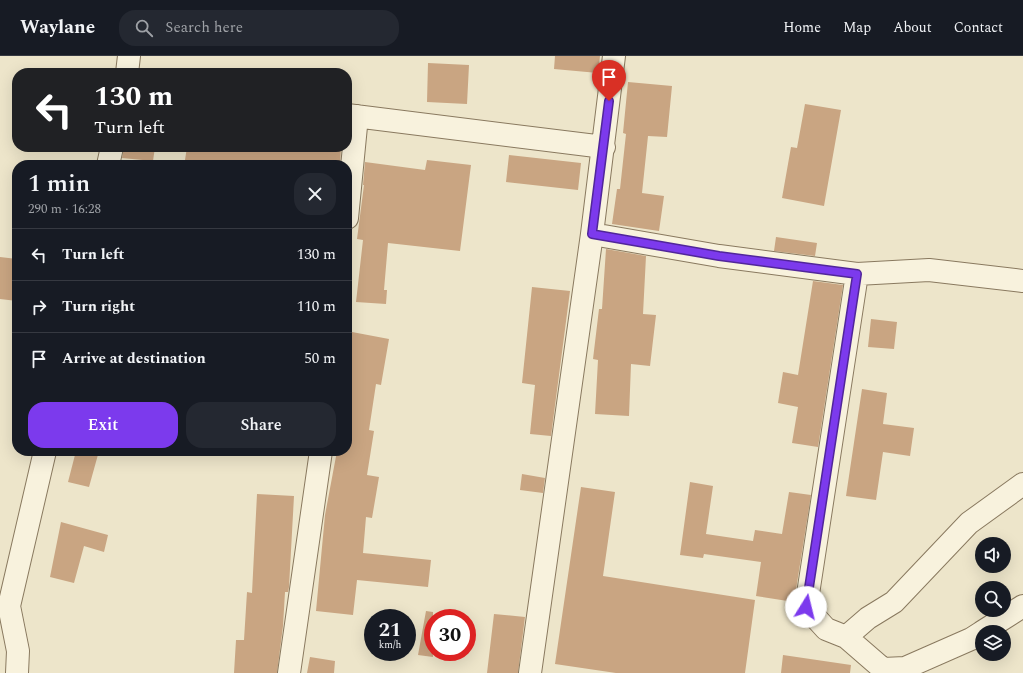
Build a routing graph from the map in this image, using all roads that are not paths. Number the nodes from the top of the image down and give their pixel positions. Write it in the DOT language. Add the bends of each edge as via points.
graph roads {
  1 [pos="129,56"];
  2 [pos="614,56"];
  3 [pos="128,68"];
  4 [pos="352,115"];
  5 [pos="604,147"];
  6 [pos="592,234"];
  7 [pos="857,274"];
  8 [pos="1023,281"];
  9 [pos="44,456"];
  10 [pos="320,456"];
  11 [pos="1023,484"];
  12 [pos="1023,606"];
  13 [pos="993,625"];
  14 [pos="975,636"];
  15 [pos="846,637"];
  16 [pos="883,671"];
  17 [pos="17,673"];
  18 [pos="289,673"];
  19 [pos="530,673"];
  1 -- 3 [label="street"];
  2 -- 5 [label="street"];
  4 -- 5 [label="street"];
  5 -- 6 [label="street"];
  6 -- 7 [label="street" via="719,256"];
  6 -- 19 [label="street"];
  7 -- 8 [label="street" via="929,270"];
  7 -- 15 [label="street" via="806,607 826,629"];
  9 -- 17 [label="street" via="10,606 18,651"];
  10 -- 18 [label="street"];
  11 -- 15 [label="street" via="969,523 894,602 868,618"];
  12 -- 13 [label="street"];
  14 -- 16 [label="street" via="905,668"];
  15 -- 16 [label="street"];
}
